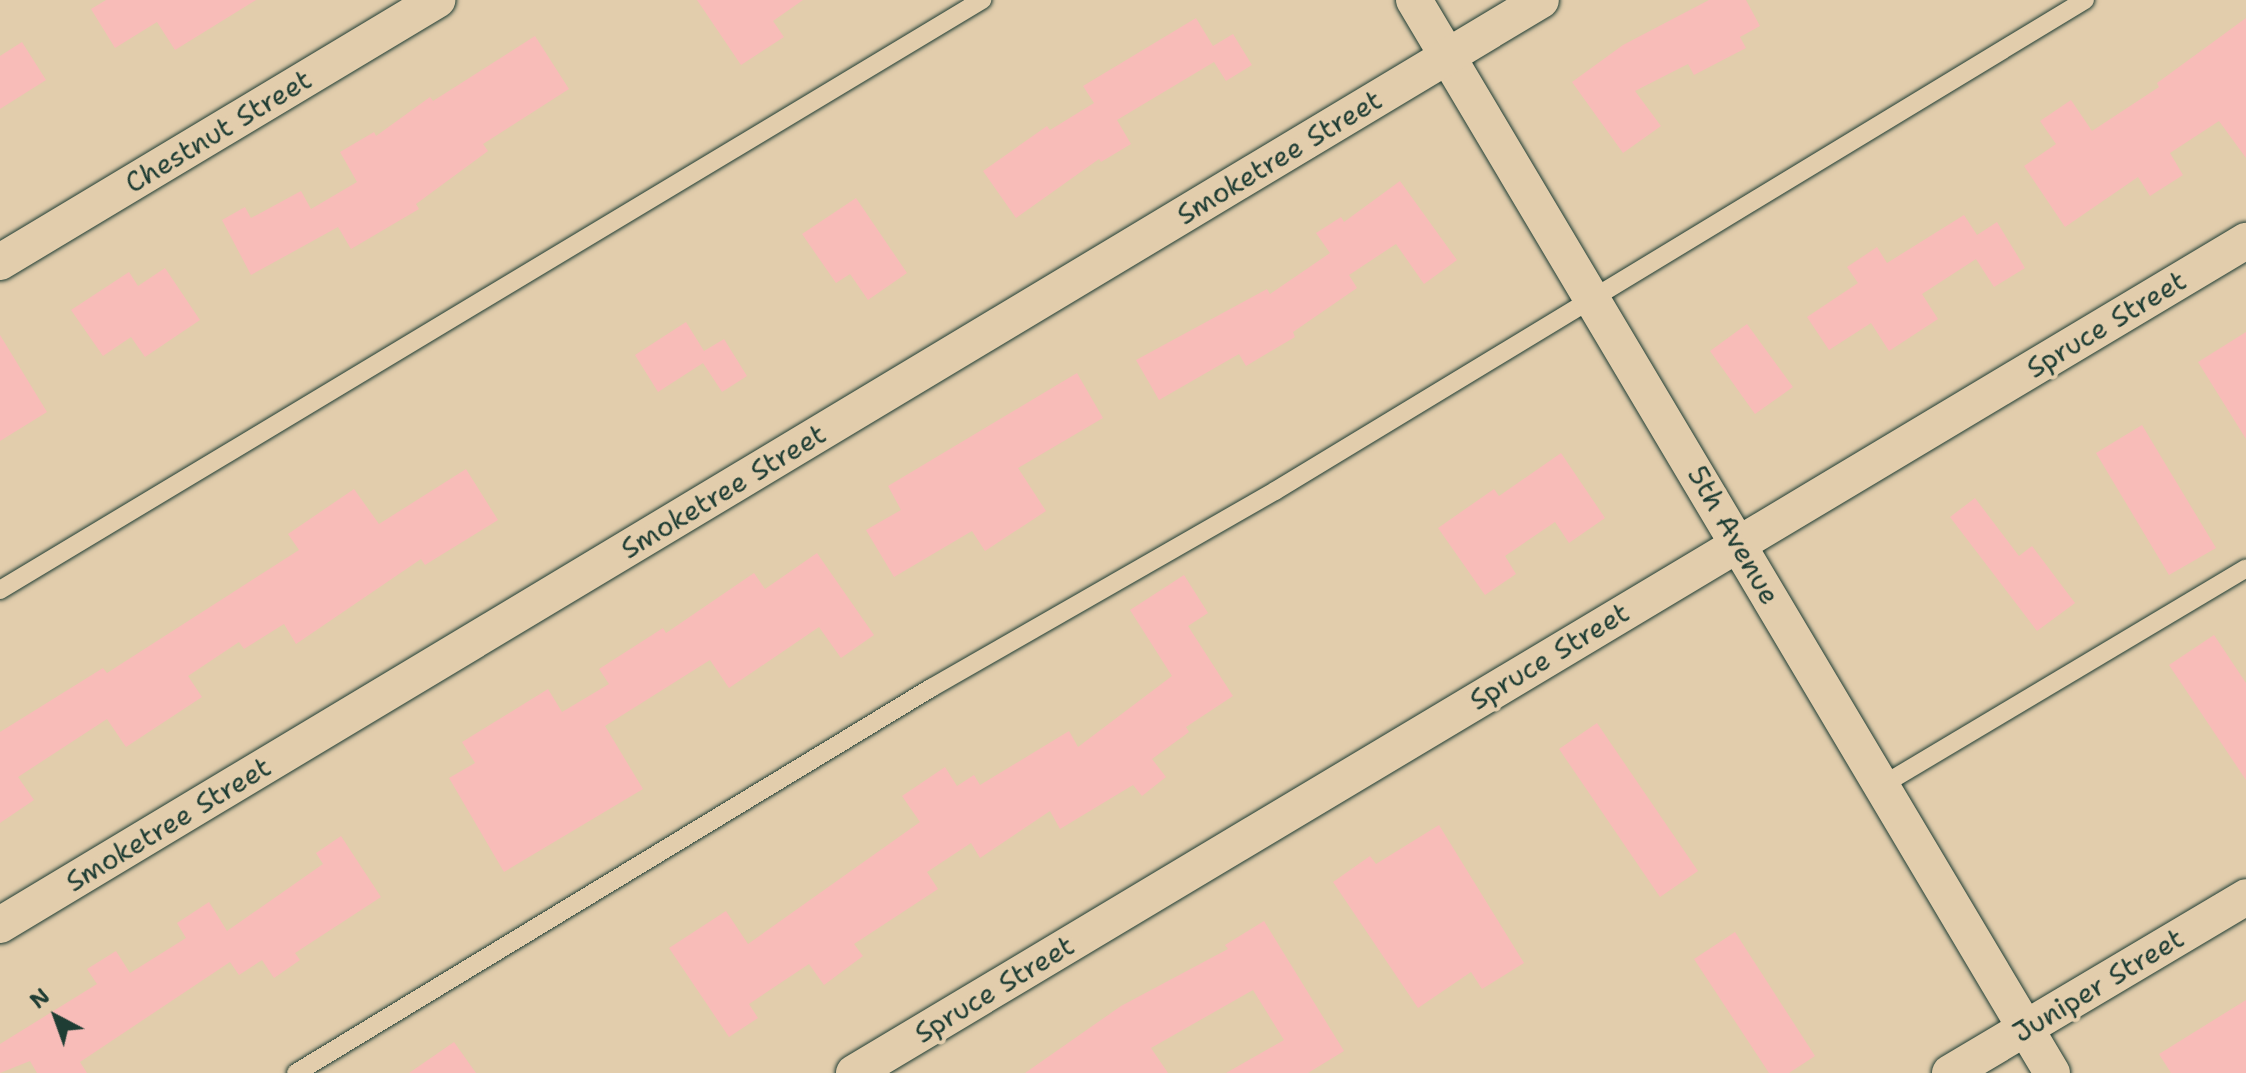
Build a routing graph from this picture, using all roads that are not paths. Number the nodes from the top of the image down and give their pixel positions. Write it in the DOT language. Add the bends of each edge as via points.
graph roads {
  1 [pos="437,0"];
  2 [pos="982,0"];
  3 [pos="1414,0"];
  4 [pos="1541,0"];
  5 [pos="2085,0"];
  6 [pos="1447,57"];
  7 [pos="2246,241"];
  8 [pos="0,262"];
  9 [pos="1592,294"];
  10 [pos="1739,543"];
  11 [pos="2246,568"];
  12 [pos="0,590"];
  13 [pos="1881,786"];
  14 [pos="2246,897"];
  15 [pos="0,925"];
  16 [pos="2024,1028"];
  17 [pos="296,1073"];
  18 [pos="854,1073"];
  19 [pos="1950,1073"];
  20 [pos="2052,1073"];
  1 -- 8 [label="street, Chestnut Street"];
  2 -- 12 [label="lane"];
  3 -- 6 [label="street, 5th Avenue"];
  4 -- 6 [label="street, Smoketree Street"];
  5 -- 9 [label="lane"];
  6 -- 9 [label="street, 5th Avenue"];
  6 -- 15 [label="street, Smoketree Street"];
  7 -- 10 [label="street, Spruce Street"];
  9 -- 10 [label="street, 5th Avenue"];
  9 -- 17 [label="lane" via="1275,491 931,688"];
  10 -- 13 [label="street, 5th Avenue"];
  10 -- 18 [label="street, Spruce Street"];
  11 -- 13 [label="lane"];
  13 -- 16 [label="street, 5th Avenue"];
  14 -- 16 [label="street, Juniper Street"];
  16 -- 19 [label="street, Juniper Street"];
  16 -- 20 [label="street, 5th Avenue"];
}
